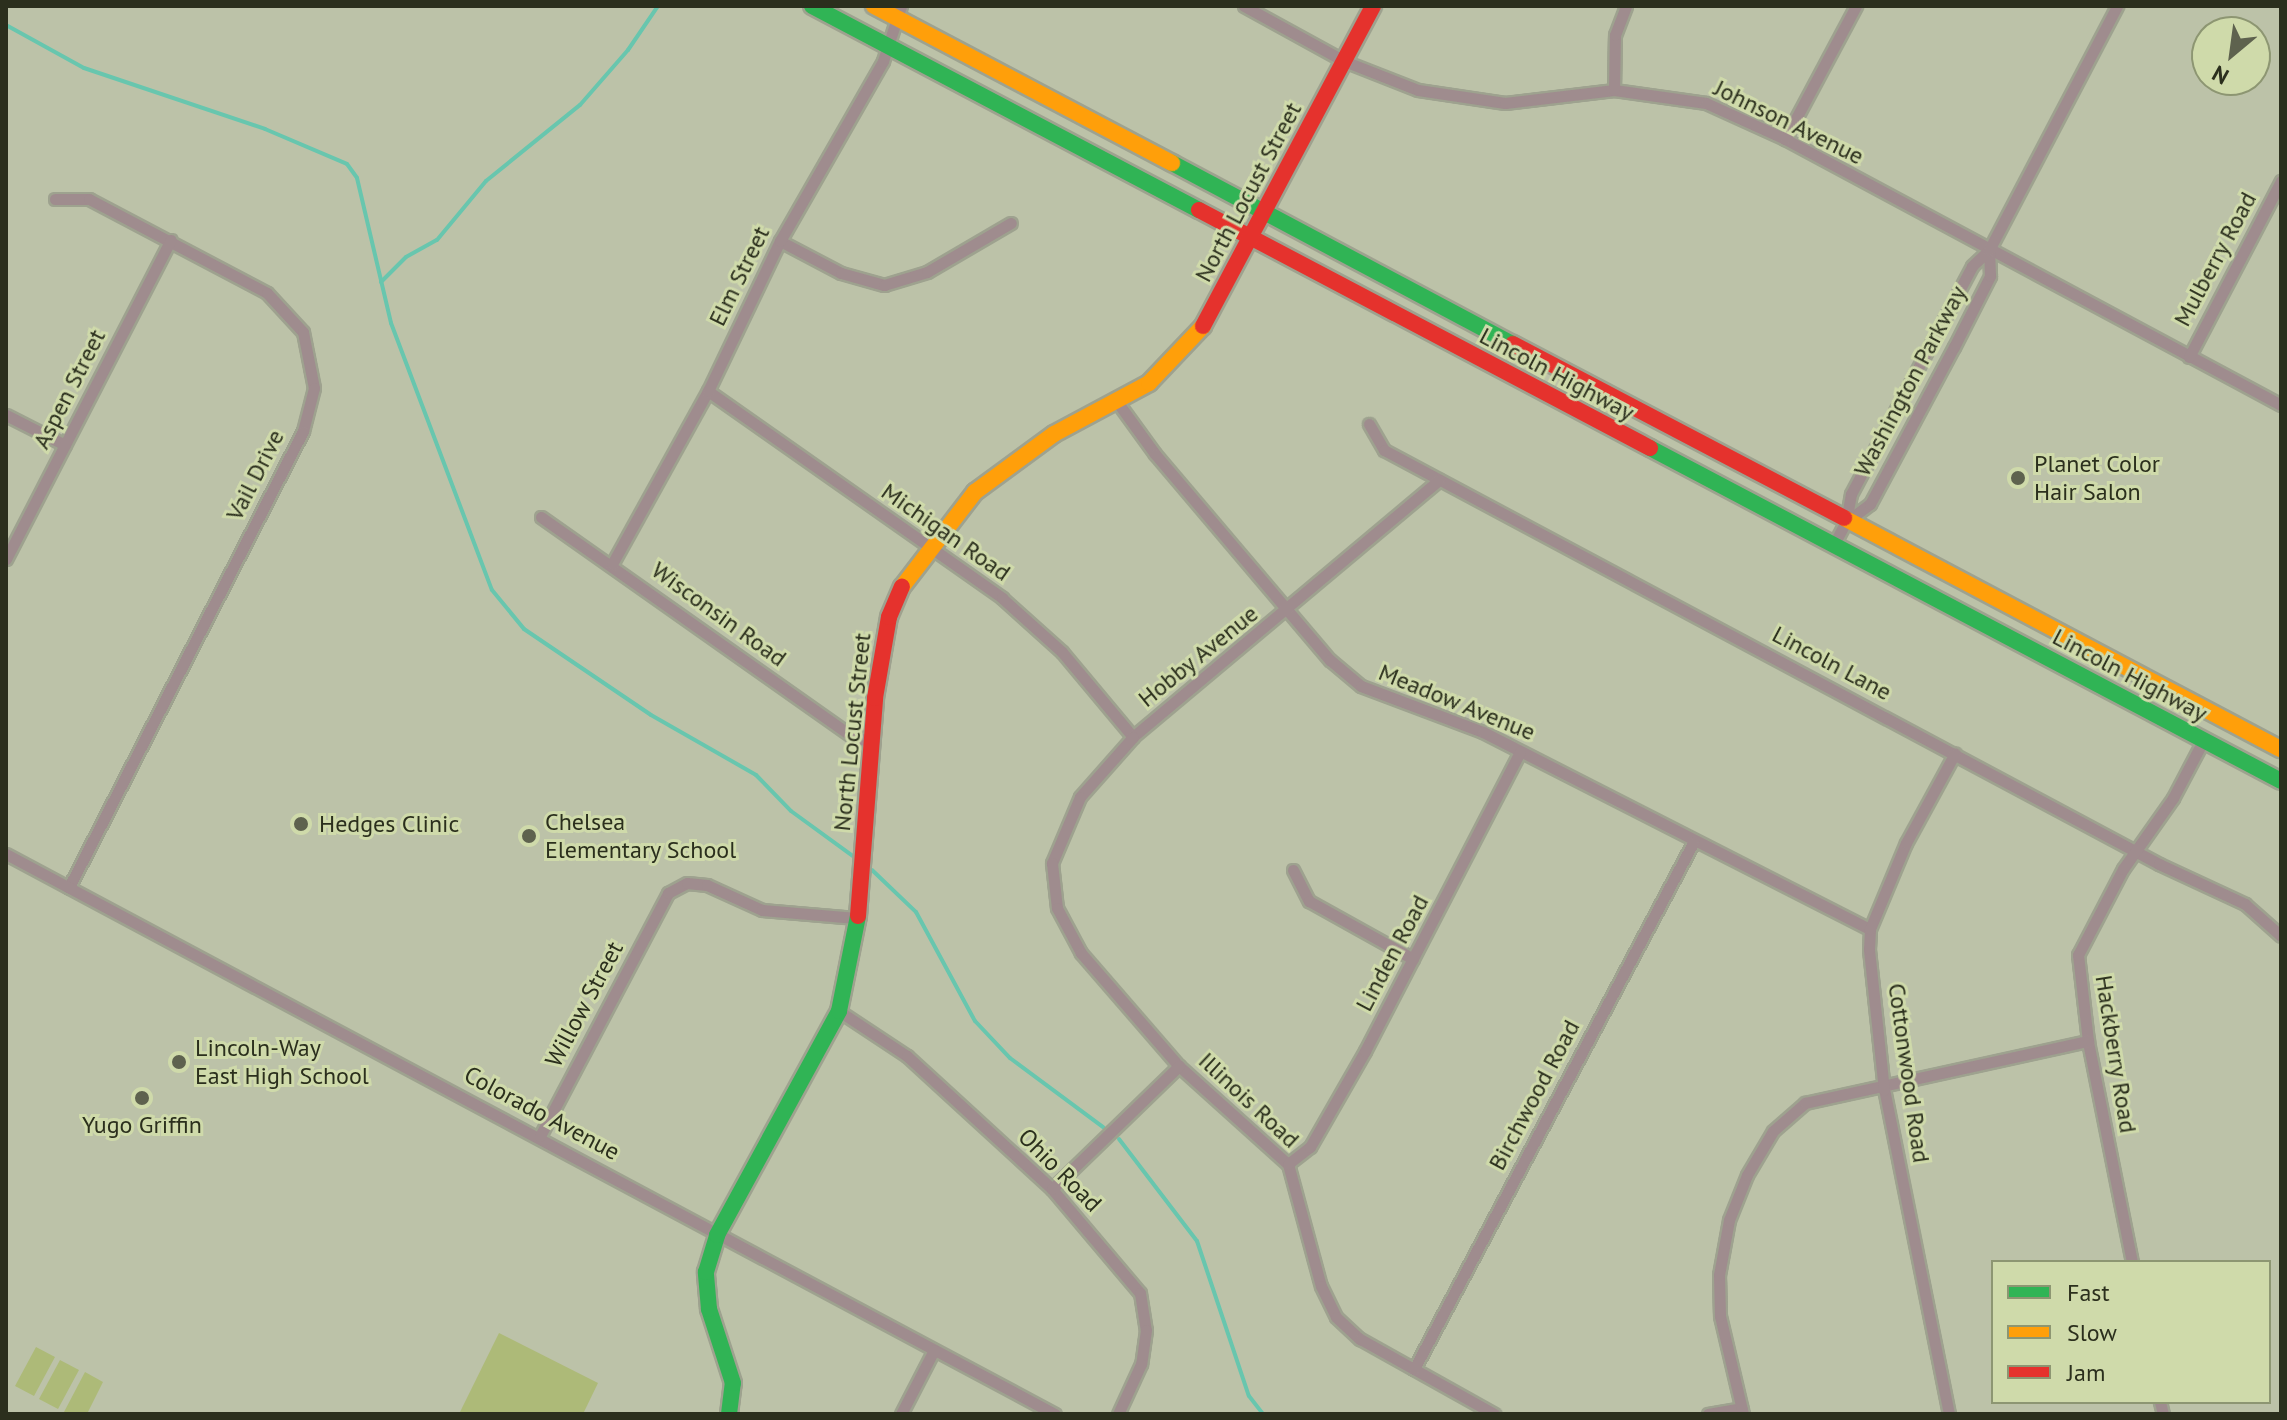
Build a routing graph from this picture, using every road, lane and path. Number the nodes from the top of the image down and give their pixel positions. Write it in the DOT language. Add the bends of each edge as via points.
graph roads {
  1 [pos="812,6"];
  2 [pos="874,6"];
  3 [pos="1244,6"];
  4 [pos="1373,6"];
  5 [pos="1626,6"];
  6 [pos="1856,6"];
  7 [pos="2117,6"];
  8 [pos="898,12"];
  9 [pos="885,44"];
  10 [pos="1344,61"];
  11 [pos="1614,90"];
  12 [pos="1785,139"];
  13 [pos="2281,181"];
  14 [pos="55,199"];
  15 [pos="1264,215"];
  16 [pos="1011,223"];
  17 [pos="1251,239"];
  18 [pos="171,240"];
  19 [pos="780,241"];
  20 [pos="1989,250"];
  21 [pos="2189,357"];
  22 [pos="708,391"];
  23 [pos="1118,403"];
  24 [pos="2281,405"];
  25 [pos="6,415"];
  26 [pos="1369,424"];
  27 [pos="65,445"];
  28 [pos="1439,480"];
  29 [pos="541,517"];
  30 [pos="1846,522"];
  31 [pos="1833,546"];
  32 [pos="930,547"];
  33 [pos="6,559"];
  34 [pos="612,564"];
  35 [pos="1289,611"];
  36 [pos="1133,737"];
  37 [pos="874,741"];
  38 [pos="2203,741"];
  39 [pos="2281,749"];
  40 [pos="1520,752"];
  41 [pos="1955,753"];
  42 [pos="2281,781"];
  43 [pos="1693,843"];
  44 [pos="2134,851"];
  45 [pos="6,854"];
  46 [pos="1293,870"];
  47 [pos="69,887"];
  48 [pos="1057,908"];
  49 [pos="856,918"];
  50 [pos="1870,929"];
  51 [pos="2281,936"];
  52 [pos="1413,959"];
  53 [pos="839,1011"];
  54 [pos="2088,1041"];
  55 [pos="1179,1066"];
  56 [pos="1884,1090"];
  57 [pos="540,1136"];
  58 [pos="1288,1164"];
  59 [pos="1052,1189"];
  60 [pos="717,1235"];
  61 [pos="2132,1260"];
  62 [pos="934,1350"];
  63 [pos="1414,1369"];
  64 [pos="1742,1411"];
  65 [pos="729,1414"];
  66 [pos="901,1414"];
  67 [pos="1055,1414"];
  68 [pos="1118,1414"];
  69 [pos="1494,1414"];
  70 [pos="1708,1414"];
  71 [pos="1949,1414"];
  1 -- 9 [label="main road, Lincoln Highway"];
  2 -- 8 [label="main road, Lincoln Highway"];
  3 -- 10 [label="street, Johnson Avenue"];
  4 -- 10 [label="main road, North Locust Street"];
  5 -- 11 [label="street" via="1615,35"];
  6 -- 12 [label="street"];
  7 -- 20 [label="street, Washington Parkway"];
  8 -- 9 [label="street, Elm Street"];
  8 -- 15 [label="main road, Lincoln Highway"];
  9 -- 17 [label="main road, Lincoln Highway"];
  9 -- 19 [label="street, Elm Street" via="883,61"];
  10 -- 11 [label="street, Johnson Avenue" via="1418,90 1505,103"];
  10 -- 15 [label="main road, North Locust Street"];
  11 -- 12 [label="street, Johnson Avenue" via="1706,103"];
  12 -- 20 [label="street, Johnson Avenue"];
  13 -- 21 [label="street, Mulberry Road"];
  14 -- 18 [label="street, Vail Drive" via="89,199"];
  15 -- 17 [label="main road, North Locust Street"];
  15 -- 30 [label="main road, Lincoln Highway"];
  16 -- 19 [label="street" via="927,272 884,285 841,273"];
  17 -- 23 [label="main road, North Locust Street" via="1196,339 1166,370"];
  17 -- 31 [label="main road, Lincoln Highway"];
  18 -- 27 [label="street, Aspen Street"];
  18 -- 47 [label="street, Vail Drive" via="277,302 303,332 313,399 303,431"];
  19 -- 22 [label="street, Elm Street"];
  20 -- 21 [label="street, Johnson Avenue"];
  20 -- 30 [label="street, Washington Parkway" via="1972,266 1851,494"];
  20 -- 30 [label="street, Washington Parkway" via="1990,276 1954,347 1870,504"];
  21 -- 24 [label="street, Johnson Avenue"];
  22 -- 32 [label="street, Michigan Road"];
  22 -- 34 [label="street, Elm Street"];
  23 -- 32 [label="main road, North Locust Street" via="1054,434 993,478 964,503"];
  23 -- 35 [label="street, Meadow Avenue"];
  25 -- 27 [label="street"];
  26 -- 28 [label="street, Lincoln Lane" via="1384,450"];
  27 -- 33 [label="street, Aspen Street"];
  28 -- 35 [label="street, Hobby Avenue"];
  28 -- 41 [label="street, Lincoln Lane"];
  29 -- 34 [label="street, Wisconsin Road"];
  30 -- 31 [label="street, Washington Parkway"];
  30 -- 39 [label="main road, Lincoln Highway"];
  31 -- 38 [label="main road, Lincoln Highway"];
  32 -- 36 [label="street, Michigan Road" via="1044,635"];
  32 -- 37 [label="main road, North Locust Street" via="905,580 889,617"];
  34 -- 37 [label="street, Wisconsin Road" via="854,738"];
  35 -- 36 [label="street, Hobby Avenue"];
  35 -- 40 [label="street, Meadow Avenue" via="1330,660 1361,686 1483,732"];
  36 -- 48 [label="street, Hobby Avenue" via="1080,797 1060,835 1052,863"];
  37 -- 49 [label="main road, North Locust Street"];
  38 -- 42 [label="main road, Lincoln Highway"];
  38 -- 44 [label="street, Hackberry Road" via="2173,798"];
  40 -- 43 [label="street, Meadow Avenue"];
  40 -- 52 [label="street, Linden Road"];
  41 -- 44 [label="street, Lincoln Lane"];
  41 -- 50 [label="street, Cottonwood Road" via="1906,843"];
  43 -- 50 [label="street, Meadow Avenue"];
  43 -- 63 [label="street, Birchwood Road"];
  44 -- 51 [label="street, Lincoln Lane" via="2245,904"];
  44 -- 54 [label="street, Hackberry Road" via="2078,955"];
  45 -- 47 [label="street, Colorado Avenue"];
  46 -- 52 [label="street" via="1309,901"];
  47 -- 57 [label="street, Colorado Avenue"];
  48 -- 55 [label="street, Illinois Road" via="1081,953"];
  49 -- 53 [label="main road, North Locust Street"];
  49 -- 57 [label="street, Willow Street" via="762,910 707,885 687,883 668,893"];
  50 -- 56 [label="street, Cottonwood Road"];
  52 -- 58 [label="street, Linden Road" via="1310,1147"];
  53 -- 59 [label="street, Ohio Road" via="907,1056"];
  53 -- 60 [label="main road, North Locust Street"];
  54 -- 56 [label="street"];
  54 -- 61 [label="street, Hackberry Road"];
  55 -- 58 [label="street, Illinois Road"];
  55 -- 59 [label="street"];
  56 -- 64 [label="street" via="1805,1103 1773,1131 1747,1175 1729,1220 1719,1275 1720,1316"];
  56 -- 71 [label="street, Cottonwood Road"];
  57 -- 60 [label="street, Colorado Avenue"];
  58 -- 63 [label="street, Illinois Road" via="1321,1286 1336,1317 1360,1339"];
  59 -- 68 [label="street, Ohio Road" via="1140,1293 1146,1330 1141,1364"];
  60 -- 62 [label="street, Colorado Avenue"];
  60 -- 65 [label="main road, North Locust Street" via="706,1272 709,1309 733,1383"];
  62 -- 66 [label="street"];
  62 -- 67 [label="street, Colorado Avenue"];
  63 -- 69 [label="street, Illinois Road"];
  64 -- 70 [label="street"];
}
